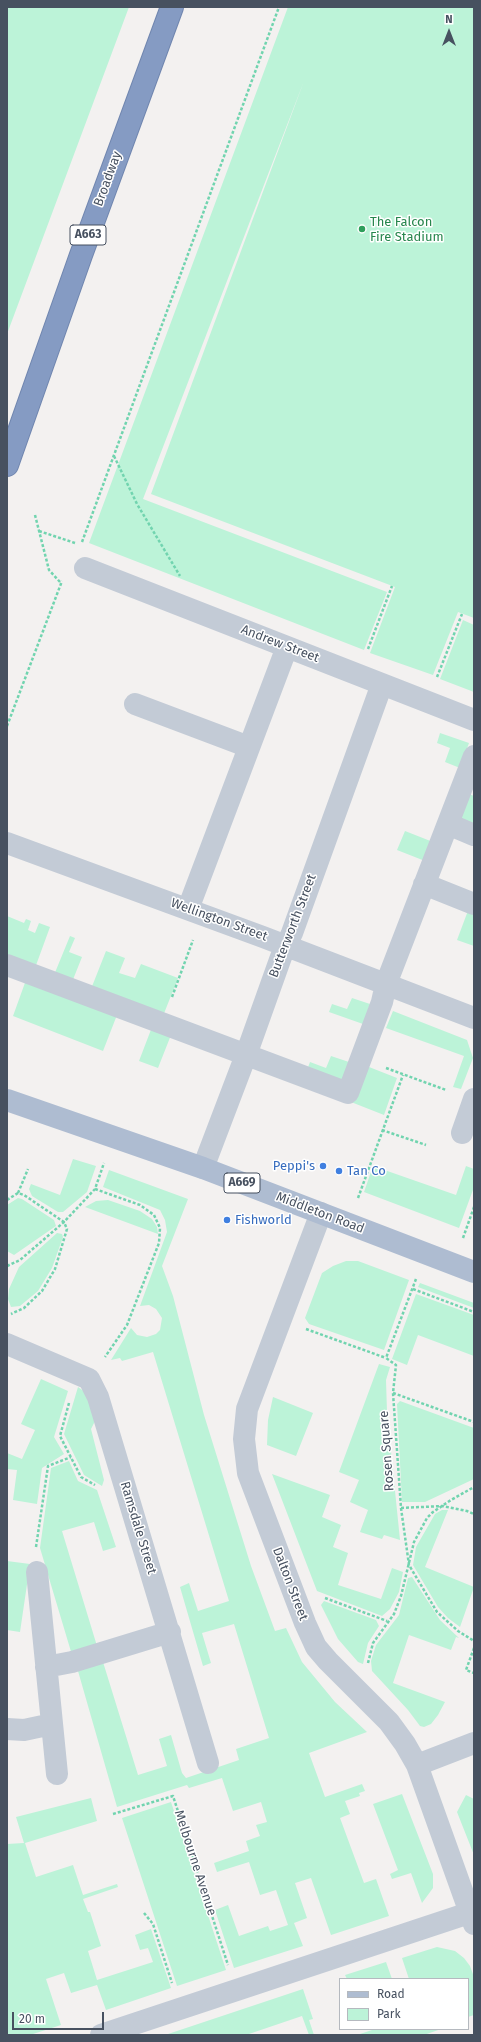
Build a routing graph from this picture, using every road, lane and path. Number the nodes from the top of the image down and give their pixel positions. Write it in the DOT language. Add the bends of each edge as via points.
graph roads {
  1 [pos="172,7"];
  2 [pos="279,7"];
  3 [pos="114,455"];
  4 [pos="7,465"];
  5 [pos="35,515"];
  6 [pos="39,531"];
  7 [pos="86,568"];
  8 [pos="66,578"];
  9 [pos="183,580"];
  10 [pos="60,582"];
  11 [pos="392,586"];
  12 [pos="462,614"];
  13 [pos="287,647"];
  14 [pos="368,650"];
  15 [pos="382,684"];
  16 [pos="434,684"];
  17 [pos="135,704"];
  18 [pos="474,720"];
  19 [pos="7,726"];
  20 [pos="249,747"];
  21 [pos="474,756"];
  22 [pos="448,824"];
  23 [pos="474,835"];
  24 [pos="7,843"];
  25 [pos="424,884"];
  26 [pos="474,904"];
  27 [pos="188,909"];
  28 [pos="194,938"];
  29 [pos="287,946"];
  30 [pos="7,965"];
  31 [pos="386,984"];
  32 [pos="474,1018"];
  33 [pos="162,1023"];
  34 [pos="246,1055"];
  35 [pos="383,1067"];
  36 [pos="403,1074"];
  37 [pos="446,1090"];
  38 [pos="474,1099"];
  39 [pos="7,1100"];
  40 [pos="382,1130"];
  41 [pos="462,1134"];
  42 [pos="426,1145"];
  43 [pos="105,1160"];
  44 [pos="203,1168"];
  45 [pos="28,1169"];
  46 [pos="95,1189"];
  47 [pos="18,1193"];
  48 [pos="7,1200"];
  49 [pos="357,1200"];
  50 [pos="474,1206"];
  51 [pos="320,1213"];
  52 [pos="64,1222"];
  53 [pos="462,1238"];
  54 [pos="426,1254"];
  55 [pos="7,1266"];
  56 [pos="474,1272"];
  57 [pos="412,1289"];
  58 [pos="474,1312"];
  59 [pos="11,1314"];
  60 [pos="305,1328"];
  61 [pos="7,1344"];
  62 [pos="386,1358"];
  63 [pos="103,1360"];
  64 [pos="393,1393"];
  65 [pos="71,1396"];
  66 [pos="474,1422"];
  67 [pos="70,1457"];
  68 [pos="99,1487"];
  69 [pos="474,1487"];
  70 [pos="442,1506"];
  71 [pos="401,1508"];
  72 [pos="474,1514"];
  73 [pos="409,1564"];
  74 [pos="37,1572"];
  75 [pos="321,1596"];
  76 [pos="387,1621"];
  77 [pos="170,1632"];
  78 [pos="474,1640"];
  79 [pos="474,1648"];
  80 [pos="46,1666"];
  81 [pos="367,1668"];
  82 [pos="474,1673"];
  83 [pos="52,1724"];
  84 [pos="7,1728"];
  85 [pos="474,1743"];
  86 [pos="208,1763"];
  87 [pos="417,1765"];
  88 [pos="57,1774"];
  89 [pos="113,1814"];
  90 [pos="144,1912"];
  91 [pos="472,1918"];
  92 [pos="236,1990"];
  93 [pos="180,2008"];
  94 [pos="101,2035"];
  1 -- 4 [label="highway, Broadway / A663"];
  2 -- 3 [label="path"];
  3 -- 6 [label="path" via="81,545"];
  3 -- 9 [label="path" via="137,504"];
  5 -- 6 [label="path"];
  6 -- 10 [label="path" via="48,570"];
  7 -- 13 [label="street, Andrew Street"];
  8 -- 10 [label="path"];
  10 -- 19 [label="path"];
  11 -- 14 [label="path"];
  12 -- 16 [label="path"];
  13 -- 15 [label="street, Andrew Street"];
  13 -- 20 [label="street"];
  15 -- 18 [label="street, Andrew Street"];
  15 -- 29 [label="street, Butterworth Street"];
  17 -- 20 [label="street"];
  20 -- 27 [label="street"];
  21 -- 22 [label="street"];
  22 -- 23 [label="street"];
  22 -- 25 [label="street"];
  24 -- 27 [label="street, Wellington Street"];
  25 -- 26 [label="street"];
  25 -- 31 [label="street"];
  27 -- 29 [label="street, Wellington Street"];
  28 -- 33 [label="path"];
  29 -- 31 [label="street, Wellington Street"];
  29 -- 34 [label="street, Butterworth Street" via="280,957"];
  30 -- 33 [label="street"];
  31 -- 32 [label="street, Wellington Street"];
  31 -- 34 [label="street" via="382,1002 348,1093"];
  33 -- 34 [label="street"];
  34 -- 44 [label="street, Butterworth Street"];
  35 -- 36 [label="path"];
  36 -- 37 [label="path"];
  36 -- 40 [label="path"];
  38 -- 41 [label="street"];
  39 -- 44 [label="main road, Middleton Road / A669"];
  40 -- 42 [label="path"];
  40 -- 49 [label="path"];
  43 -- 46 [label="path"];
  44 -- 51 [label="main road, Middleton Road / A669"];
  45 -- 47 [label="path"];
  46 -- 52 [label="path"];
  46 -- 63 [label="path" via="140,1205 154,1215 160,1228 159,1243 127,1325"];
  47 -- 48 [label="path"];
  47 -- 52 [label="path"];
  50 -- 53 [label="path"];
  51 -- 54 [label="main road, Middleton Road / A669"];
  51 -- 87 [label="street, Dalton Street" via="247,1409 244,1439 248,1473 305,1624 316,1646 389,1722"];
  52 -- 55 [label="path" via="20,1260"];
  52 -- 59 [label="path" via="67,1229 55,1269 42,1291 24,1308"];
  54 -- 56 [label="main road, Middleton Road / A669"];
  54 -- 57 [label="path"];
  57 -- 58 [label="path"];
  57 -- 62 [label="path"];
  60 -- 62 [label="path"];
  61 -- 77 [label="street, Ramsdale Street" via="90,1380 98,1397"];
  62 -- 64 [label="path, Rosen Square" via="396,1365"];
  64 -- 66 [label="path, Rosen Square"];
  64 -- 71 [label="path, Rosen Square"];
  65 -- 67 [label="path" via="60,1436"];
  67 -- 68 [label="path" via="81,1477"];
  67 -- 74 [label="path" via="48,1466 35,1550"];
  69 -- 70 [label="path, Rosen Square"];
  70 -- 71 [label="path, Rosen Square"];
  70 -- 72 [label="path, Rosen Square"];
  70 -- 73 [label="path, Rosen Square" via="427,1518 414,1542"];
  71 -- 73 [label="path, Rosen Square"];
  73 -- 76 [label="path, Rosen Square" via="399,1602 394,1614"];
  73 -- 78 [label="path" via="437,1612 458,1631"];
  74 -- 80 [label="street"];
  75 -- 76 [label="path"];
  76 -- 81 [label="path, Rosen Square" via="373,1643"];
  77 -- 80 [label="street" via="72,1662"];
  77 -- 86 [label="street, Ramsdale Street"];
  79 -- 82 [label="path" via="466,1670"];
  80 -- 83 [label="street"];
  83 -- 84 [label="street" via="24,1730"];
  83 -- 88 [label="street"];
  85 -- 87 [label="street"];
  87 -- 91 [label="street, Dalton Street"];
  89 -- 92 [label="path, Melbourne Avenue" via="173,1796"];
  90 -- 93 [label="path" via="153,1924"];
  91 -- 92 [label="street"];
  92 -- 93 [label="street"];
  93 -- 94 [label="street"];
}
